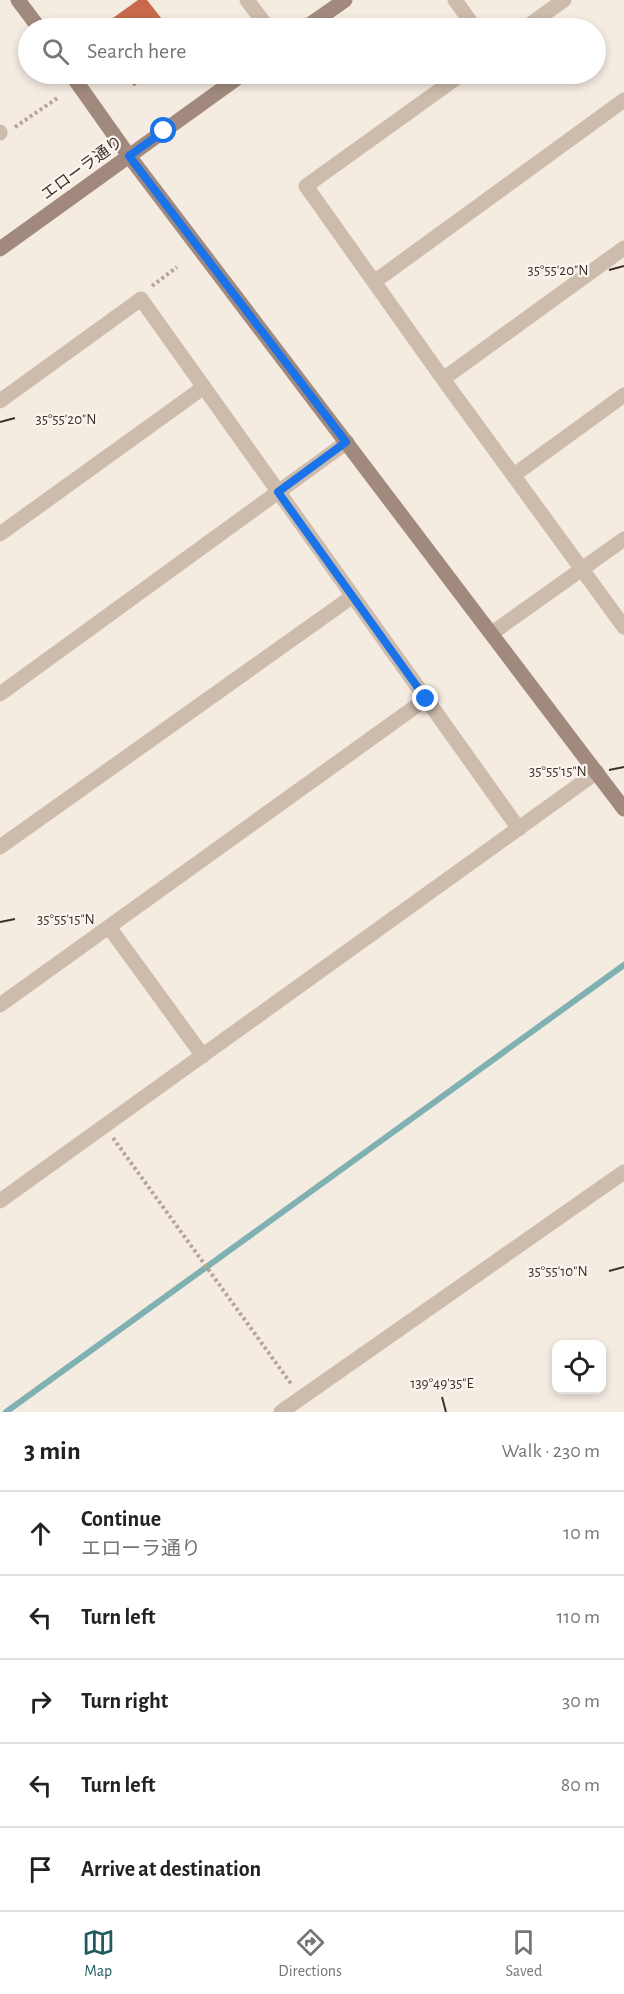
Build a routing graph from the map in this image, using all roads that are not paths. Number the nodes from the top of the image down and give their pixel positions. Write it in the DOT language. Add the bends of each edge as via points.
graph roads {
  1 [pos="18,0"];
  2 [pos="247,0"];
  3 [pos="345,0"];
  4 [pos="455,0"];
  5 [pos="564,0"];
  6 [pos="32,18"];
  7 [pos="260,18"];
  8 [pos="319,18"];
  9 [pos="468,18"];
  10 [pos="539,18"];
  11 [pos="78,84"];
  12 [pos="229,84"];
  13 [pos="448,84"];
  14 [pos="624,100"];
  15 [pos="129,156"];
  16 [pos="624,248"];
  17 [pos="0,249"];
  18 [pos="374,282"];
  19 [pos="443,379"];
  20 [pos="204,387"];
  21 [pos="624,395"];
  22 [pos="0,401"];
  23 [pos="346,442"];
  24 [pos="514,475"];
  25 [pos="278,492"];
  26 [pos="0,534"];
  27 [pos="624,539"];
  28 [pos="582,569"];
  29 [pos="353,596"];
  30 [pos="624,627"];
  31 [pos="492,633"];
  32 [pos="0,694"];
  33 [pos="426,699"];
  34 [pos="597,772"];
  35 [pos="624,809"];
  36 [pos="519,829"];
  37 [pos="2,843"];
  38 [pos="109,927"];
  39 [pos="0,1005"];
  40 [pos="202,1056"];
  41 [pos="624,1172"];
  42 [pos="0,1202"];
  43 [pos="281,1412"];
  1 -- 6 [label="street"];
  2 -- 7 [label="street"];
  3 -- 8 [label="street"];
  4 -- 9 [label="street"];
  5 -- 10 [label="street"];
  11 -- 15 [label="street"];
  12 -- 15 [label="street, エローラ通り"];
  13 -- 18 [label="street" via="306,186"];
  14 -- 18 [label="street"];
  15 -- 17 [label="street, エローラ通り"];
  15 -- 23 [label="street"];
  16 -- 19 [label="street"];
  18 -- 19 [label="street"];
  19 -- 24 [label="street"];
  20 -- 22 [label="street" via="141,299"];
  20 -- 25 [label="street"];
  20 -- 26 [label="street"];
  21 -- 24 [label="street"];
  23 -- 25 [label="street"];
  23 -- 31 [label="street"];
  24 -- 28 [label="street"];
  25 -- 29 [label="street"];
  25 -- 32 [label="street"];
  27 -- 28 [label="street"];
  28 -- 30 [label="street"];
  28 -- 31 [label="street"];
  29 -- 33 [label="street"];
  29 -- 37 [label="street"];
  31 -- 34 [label="street"];
  33 -- 36 [label="street"];
  33 -- 38 [label="street"];
  34 -- 35 [label="street"];
  34 -- 36 [label="street"];
  36 -- 40 [label="street"];
  38 -- 39 [label="street"];
  38 -- 40 [label="street"];
  40 -- 42 [label="street"];
  41 -- 43 [label="street"];
}
